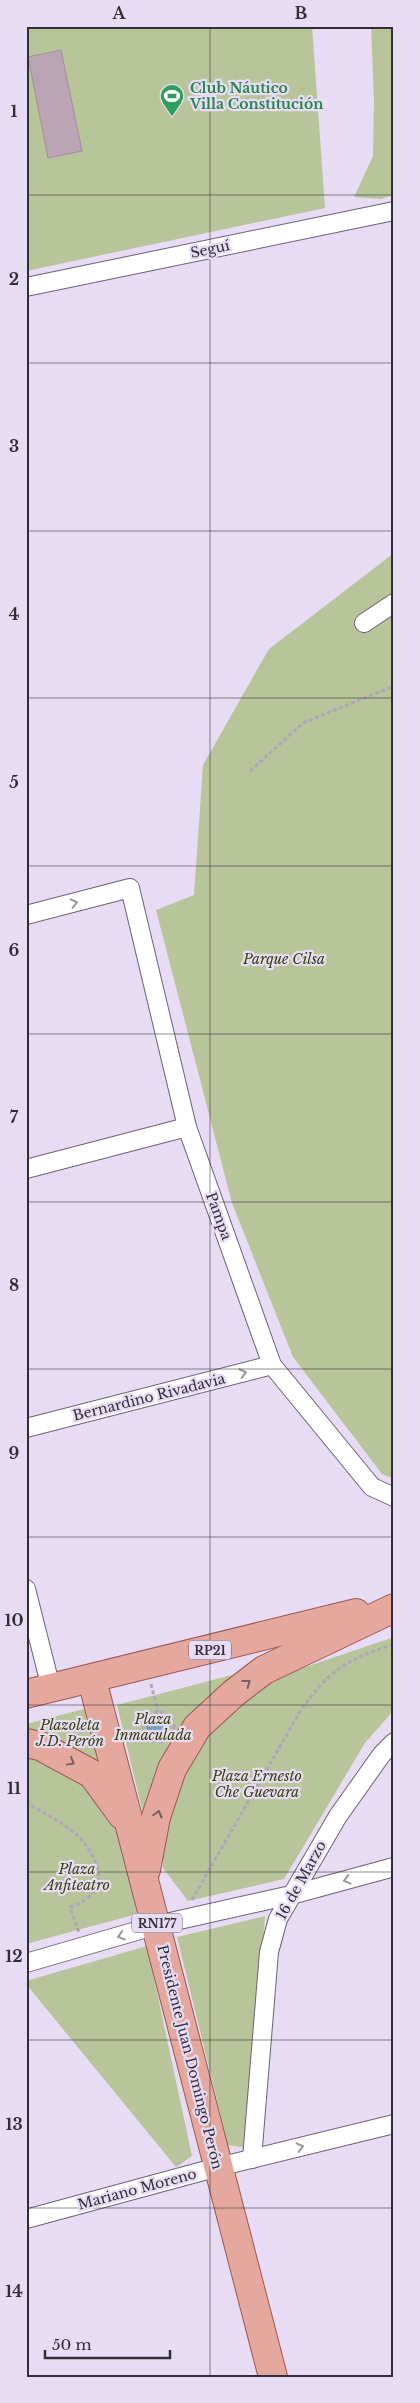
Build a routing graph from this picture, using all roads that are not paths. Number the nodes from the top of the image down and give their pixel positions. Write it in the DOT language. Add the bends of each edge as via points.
graph roads {
  1 [pos="394,211"];
  2 [pos="26,287"];
  3 [pos="394,603"];
  4 [pos="364,623"];
  5 [pos="26,914"];
  6 [pos="187,1128"];
  7 [pos="26,1169"];
  8 [pos="272,1365"];
  9 [pos="26,1428"];
  10 [pos="394,1497"];
  11 [pos="26,1589"];
  12 [pos="394,1604"];
  13 [pos="394,1608"];
  14 [pos="92,1680"];
  15 [pos="38,1691"];
  16 [pos="394,1742"];
  17 [pos="26,1743"];
  18 [pos="130,1827"];
  19 [pos="394,1867"];
  20 [pos="145,1879"];
  21 [pos="291,1895"];
  22 [pos="169,1923"];
  23 [pos="26,1963"];
  24 [pos="394,2124"];
  25 [pos="252,2159"];
  26 [pos="218,2167"];
  27 [pos="26,2219"];
  28 [pos="273,2377"];
  1 -- 2 [label="street, Seguí"];
  3 -- 4 [label="street"];
  5 -- 6 [label="street, Pampa, one-way" via="130,888"];
  6 -- 7 [label="street"];
  6 -- 8 [label="street, Pampa"];
  9 -- 8 [label="street, Bernardino Rivadavia, one-way"];
  8 -- 10 [label="street, Pampa" via="372,1487"];
  11 -- 15 [label="street"];
  12 -- 14 [label="main road, RP21"];
  20 -- 13 [label="main road, one-way" via="156,1817 172,1769 197,1727 264,1670"];
  14 -- 15 [label="main road, RP21"];
  14 -- 18 [label="main road, Presidente Juan Domingo Perón / RN177"];
  16 -- 21 [label="street, 16 de Marzo" via="338,1816"];
  17 -- 18 [label="main road, one-way" via="40,1746 92,1774"];
  18 -- 20 [label="main road, Presidente Juan Domingo Perón / RN177"];
  19 -- 21 [label="street, one-way"];
  20 -- 22 [label="main road, Presidente Juan Domingo Perón / RN177"];
  21 -- 22 [label="street"];
  21 -- 25 [label="street, 16 de Marzo" via="278,1919 269,1952"];
  22 -- 23 [label="street, one-way"];
  22 -- 26 [label="main road, Presidente Juan Domingo Perón / RN177"];
  25 -- 24 [label="street, Mariano Moreno, one-way"];
  25 -- 26 [label="street, Mariano Moreno"];
  26 -- 27 [label="street, Mariano Moreno"];
  26 -- 28 [label="main road, Presidente Juan Domingo Perón / RN177"];
}
